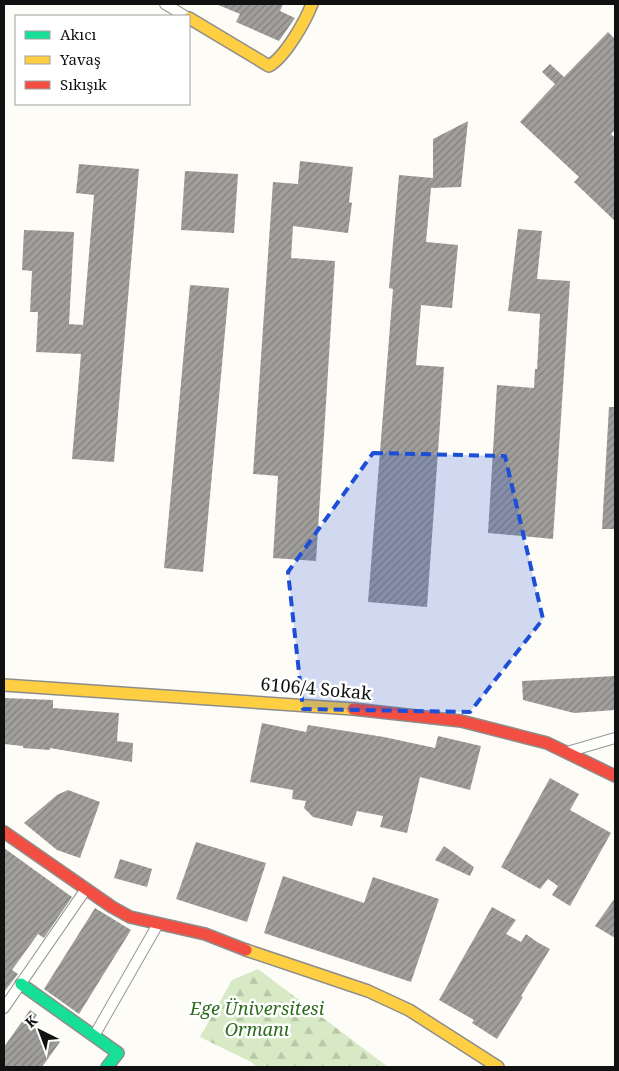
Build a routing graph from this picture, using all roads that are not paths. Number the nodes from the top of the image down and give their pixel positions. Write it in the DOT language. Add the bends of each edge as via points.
graph roads {
  1 [pos="165,4"];
  2 [pos="312,4"];
  3 [pos="183,15"];
  4 [pos="190,19"];
  5 [pos="4,685"];
  6 [pos="615,738"];
  7 [pos="567,752"];
  8 [pos="615,776"];
  9 [pos="4,832"];
  10 [pos="86,889"];
  11 [pos="158,924"];
  12 [pos="20,984"];
  13 [pos="4,1008"];
  14 [pos="94,1036"];
  15 [pos="107,1067"];
  16 [pos="498,1067"];
  1 -- 3 [label="street"];
  2 -- 4 [label="street" via="286,51 279,61 269,66"];
  5 -- 7 [label="street, 6106/4 Sokak" via="331,707 461,721 547,743"];
  6 -- 7 [label="street"];
  7 -- 8 [label="street, 6106/4 Sokak"];
  9 -- 10 [label="street"];
  10 -- 11 [label="street" via="130,917"];
  10 -- 12 [label="street"];
  11 -- 14 [label="street"];
  11 -- 16 [label="street" via="205,934 266,958 368,991 409,1010"];
  12 -- 13 [label="street"];
  12 -- 14 [label="street"];
  14 -- 15 [label="street" via="118,1053"];
}
